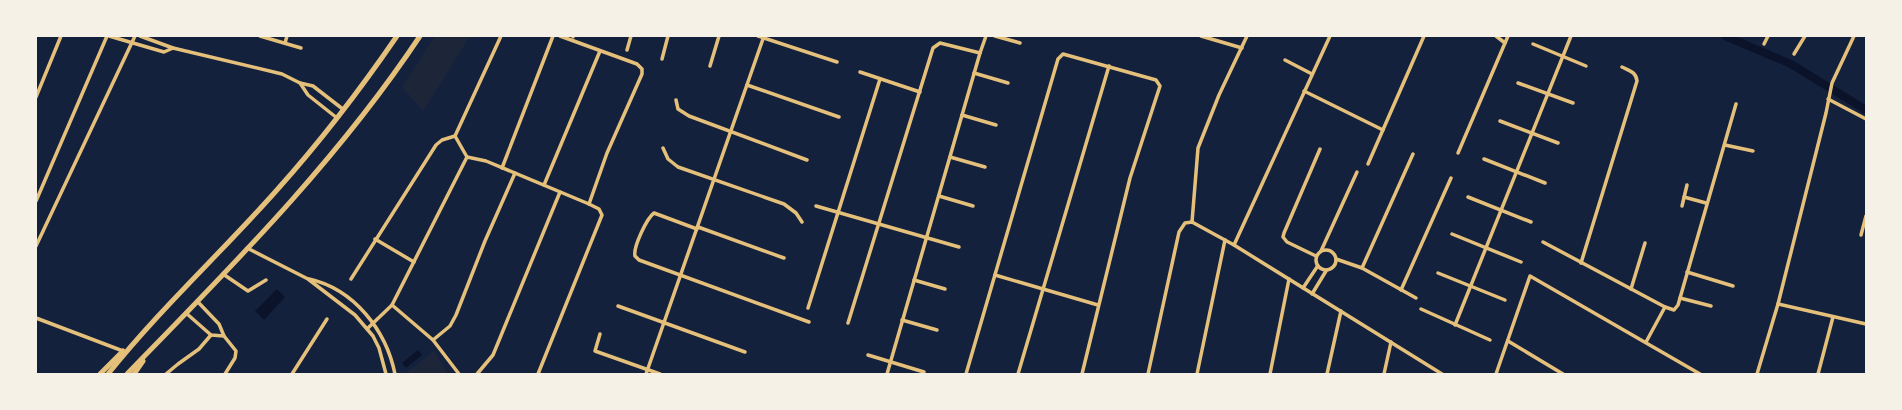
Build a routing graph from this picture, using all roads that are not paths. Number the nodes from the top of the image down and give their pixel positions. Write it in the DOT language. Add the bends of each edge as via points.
graph roads {
  1 [pos="62,36"];
  2 [pos="108,36"];
  3 [pos="135,36"];
  4 [pos="140,36"];
  5 [pos="260,36"];
  6 [pos="287,36"];
  7 [pos="397,36"];
  8 [pos="420,36"];
  9 [pos="500,36"];
  10 [pos="553,36"];
  11 [pos="560,36"];
  12 [pos="631,36"];
  13 [pos="668,36"];
  14 [pos="719,36"];
  15 [pos="758,36"];
  16 [pos="986,36"];
  17 [pos="995,36"];
  18 [pos="1201,36"];
  19 [pos="1247,36"];
  20 [pos="1330,36"];
  21 [pos="1424,36"];
  22 [pos="1496,36"];
  23 [pos="1508,36"];
  24 [pos="1571,36"];
  25 [pos="1768,36"];
  26 [pos="1805,36"];
  27 [pos="1854,36"];
  28 [pos="763,37"];
  29 [pos="132,43"];
  30 [pos="285,43"];
  31 [pos="1020,43"];
  32 [pos="1505,43"];
  33 [pos="1533,44"];
  34 [pos="1764,44"];
  35 [pos="173,48"];
  36 [pos="301,48"];
  37 [pos="1242,48"];
  38 [pos="627,50"];
  39 [pos="600,51"];
  40 [pos="980,53"];
  41 [pos="1794,54"];
  42 [pos="1563,57"];
  43 [pos="662,59"];
  44 [pos="1285,60"];
  45 [pos="837,62"];
  46 [pos="710,66"];
  47 [pos="1109,66"];
  48 [pos="1586,66"];
  49 [pos="1622,67"];
  50 [pos="860,72"];
  51 [pos="974,74"];
  52 [pos="1312,74"];
  53 [pos="880,80"];
  54 [pos="300,83"];
  55 [pos="1008,83"];
  56 [pos="1518,83"];
  57 [pos="747,85"];
  58 [pos="1304,91"];
  59 [pos="920,92"];
  60 [pos="1548,93"];
  61 [pos="36,97"];
  62 [pos="1829,97"];
  63 [pos="676,100"];
  64 [pos="1573,102"];
  65 [pos="1736,104"];
  66 [pos="344,110"];
  67 [pos="962,115"];
  68 [pos="839,116"];
  69 [pos="337,118"];
  70 [pos="1866,119"];
  71 [pos="1500,121"];
  72 [pos="996,125"];
  73 [pos="1382,130"];
  74 [pos="730,132"];
  75 [pos="1532,133"];
  76 [pos="455,136"];
  77 [pos="1558,143"];
  78 [pos="1726,145"];
  79 [pos="663,148"];
  80 [pos="1320,149"];
  81 [pos="1753,151"];
  82 [pos="1458,153"];
  83 [pos="1413,154"];
  84 [pos="467,157"];
  85 [pos="950,157"];
  86 [pos="1484,159"];
  87 [pos="807,160"];
  88 [pos="1368,164"];
  89 [pos="984,167"];
  90 [pos="502,168"];
  91 [pos="1357,172"];
  92 [pos="1516,172"];
  93 [pos="515,173"];
  94 [pos="1451,178"];
  95 [pos="713,180"];
  96 [pos="1545,183"];
  97 [pos="544,185"];
  98 [pos="1687,185"];
  99 [pos="560,192"];
  100 [pos="938,196"];
  101 [pos="1468,197"];
  102 [pos="1684,197"];
  103 [pos="36,201"];
  104 [pos="1706,203"];
  105 [pos="589,204"];
  106 [pos="816,206"];
  107 [pos="973,206"];
  108 [pos="1682,206"];
  109 [pos="1501,210"];
  110 [pos="837,212"];
  111 [pos="1866,217"];
  112 [pos="802,222"];
  113 [pos="1192,222"];
  114 [pos="1531,222"];
  115 [pos="879,225"];
  116 [pos="697,228"];
  117 [pos="1452,234"];
  118 [pos="1861,234"];
  119 [pos="926,238"];
  120 [pos="376,239"];
  121 [pos="1225,240"];
  122 [pos="1543,242"];
  123 [pos="1645,243"];
  124 [pos="1234,245"];
  125 [pos="36,246"];
  126 [pos="247,248"];
  127 [pos="959,248"];
  128 [pos="1486,248"];
  129 [pos="1320,251"];
  130 [pos="1316,256"];
  131 [pos="784,258"];
  132 [pos="1336,259"];
  133 [pos="414,262"];
  134 [pos="1521,262"];
  135 [pos="1581,263"];
  136 [pos="1317,266"];
  137 [pos="1362,268"];
  138 [pos="1326,271"];
  139 [pos="1687,272"];
  140 [pos="1438,273"];
  141 [pos="223,274"];
  142 [pos="680,275"];
  143 [pos="995,275"];
  144 [pos="308,279"];
  145 [pos="351,279"];
  146 [pos="1289,279"];
  147 [pos="266,280"];
  148 [pos="914,280"];
  149 [pos="1471,285"];
  150 [pos="1733,286"];
  151 [pos="1304,288"];
  152 [pos="945,289"];
  153 [pos="1631,289"];
  154 [pos="1043,290"];
  155 [pos="1401,290"];
  156 [pos="1312,294"];
  157 [pos="1416,298"];
  158 [pos="1680,298"];
  159 [pos="1506,300"];
  160 [pos="197,301"];
  161 [pos="1778,304"];
  162 [pos="392,305"];
  163 [pos="1098,305"];
  164 [pos="618,306"];
  165 [pos="1711,306"];
  166 [pos="1665,307"];
  167 [pos="808,308"];
  168 [pos="1421,309"];
  169 [pos="1341,311"];
  170 [pos="186,313"];
  171 [pos="1833,317"];
  172 [pos="36,318"];
  173 [pos="327,319"];
  174 [pos="902,320"];
  175 [pos="809,322"];
  176 [pos="374,323"];
  177 [pos="663,323"];
  178 [pos="848,323"];
  179 [pos="1866,324"];
  180 [pos="1455,325"];
  181 [pos="368,328"];
  182 [pos="937,330"];
  183 [pos="600,334"];
  184 [pos="211,335"];
  185 [pos="224,336"];
  186 [pos="433,340"];
  187 [pos="1490,340"];
  188 [pos="134,341"];
  189 [pos="1508,341"];
  190 [pos="1391,342"];
  191 [pos="1646,342"];
  192 [pos="152,348"];
  193 [pos="123,351"];
  194 [pos="745,352"];
  195 [pos="868,355"];
  196 [pos="891,362"];
  197 [pos="647,370"];
  198 [pos="924,372"];
  199 [pos="1435,372"];
  200 [pos="100,374"];
  201 [pos="108,374"];
  202 [pos="127,374"];
  203 [pos="134,374"];
  204 [pos="166,374"];
  205 [pos="225,374"];
  206 [pos="292,374"];
  207 [pos="386,374"];
  208 [pos="395,374"];
  209 [pos="458,374"];
  210 [pos="477,374"];
  211 [pos="538,374"];
  212 [pos="646,374"];
  213 [pos="660,374"];
  214 [pos="887,374"];
  215 [pos="966,374"];
  216 [pos="1018,374"];
  217 [pos="1082,374"];
  218 [pos="1148,374"];
  219 [pos="1197,374"];
  220 [pos="1270,374"];
  221 [pos="1327,374"];
  222 [pos="1384,374"];
  223 [pos="1442,374"];
  224 [pos="1496,374"];
  225 [pos="1563,374"];
  226 [pos="1700,374"];
  227 [pos="1757,374"];
  228 [pos="1818,374"];
  1 -- 61 [label="street"];
  2 -- 29 [label="street"];
  2 -- 103 [label="street"];
  3 -- 29 [label="street"];
  4 -- 35 [label="street"];
  5 -- 30 [label="street"];
  6 -- 30 [label="street"];
  7 -- 66 [label="main road"];
  8 -- 126 [label="main road" via="331,156"];
  9 -- 76 [label="street"];
  10 -- 90 [label="street"];
  11 -- 39 [label="street"];
  12 -- 38 [label="street"];
  13 -- 43 [label="street"];
  14 -- 46 [label="street"];
  15 -- 28 [label="street"];
  16 -- 40 [label="street"];
  17 -- 31 [label="street"];
  18 -- 37 [label="street"];
  19 -- 37 [label="street"];
  20 -- 52 [label="street"];
  21 -- 73 [label="street"];
  22 -- 32 [label="street"];
  23 -- 32 [label="street"];
  24 -- 42 [label="street"];
  25 -- 34 [label="street"];
  26 -- 41 [label="street"];
  27 -- 62 [label="street" via="1832,83"];
  28 -- 45 [label="street"];
  28 -- 57 [label="street"];
  29 -- 35 [label="street" via="164,52"];
  29 -- 125 [label="street"];
  30 -- 36 [label="street"];
  32 -- 82 [label="street"];
  33 -- 42 [label="street"];
  35 -- 54 [label="street" via="282,74"];
  37 -- 113 [label="street" via="1219,95 1198,148"];
  39 -- 97 [label="street"];
  39 -- 105 [label="street" via="637,64 642,71"];
  40 -- 51 [label="street"];
  40 -- 59 [label="street" via="940,43 935,46"];
  42 -- 48 [label="street"];
  42 -- 60 [label="street"];
  44 -- 52 [label="street"];
  47 -- 143 [label="street" via="1063,54 1058,59"];
  47 -- 154 [label="street"];
  47 -- 163 [label="street" via="1156,80 1160,86 1130,178"];
  49 -- 135 [label="street" via="1634,73 1637,81"];
  50 -- 53 [label="street"];
  51 -- 55 [label="street"];
  51 -- 67 [label="street"];
  52 -- 58 [label="street"];
  53 -- 59 [label="street"];
  53 -- 110 [label="street"];
  54 -- 66 [label="street" via="313,86"];
  54 -- 69 [label="street" via="308,95"];
  56 -- 60 [label="street"];
  57 -- 68 [label="street"];
  57 -- 74 [label="street"];
  58 -- 73 [label="street"];
  58 -- 124 [label="street"];
  59 -- 115 [label="street"];
  60 -- 64 [label="street"];
  60 -- 75 [label="street"];
  62 -- 70 [label="street"];
  62 -- 161 [label="street"];
  63 -- 74 [label="street" via="678,109 689,116"];
  65 -- 78 [label="street"];
  66 -- 69 [label="main road"];
  67 -- 72 [label="street"];
  67 -- 85 [label="street"];
  69 -- 188 [label="main road" via="276,192"];
  71 -- 75 [label="street"];
  73 -- 88 [label="street"];
  74 -- 87 [label="street"];
  74 -- 95 [label="street"];
  75 -- 77 [label="street"];
  75 -- 92 [label="street"];
  76 -- 84 [label="street"];
  76 -- 120 [label="street" via="436,145"];
  78 -- 81 [label="street"];
  78 -- 104 [label="street"];
  79 -- 95 [label="street" via="672,163"];
  80 -- 130 [label="street" via="1283,237 1287,242"];
  83 -- 137 [label="street"];
  84 -- 90 [label="street"];
  84 -- 133 [label="street"];
  85 -- 89 [label="street"];
  85 -- 100 [label="street"];
  86 -- 92 [label="street"];
  90 -- 93 [label="street"];
  91 -- 129 [label="street"];
  92 -- 96 [label="street"];
  92 -- 109 [label="street"];
  93 -- 97 [label="street"];
  93 -- 186 [label="street" via="456,315 450,326"];
  94 -- 155 [label="street"];
  95 -- 112 [label="street" via="784,204 796,213"];
  95 -- 116 [label="street"];
  97 -- 99 [label="street"];
  98 -- 102 [label="street"];
  99 -- 105 [label="street"];
  99 -- 210 [label="street" via="493,354"];
  100 -- 107 [label="street"];
  100 -- 119 [label="street"];
  101 -- 109 [label="street"];
  102 -- 104 [label="street"];
  102 -- 108 [label="street"];
  104 -- 139 [label="street"];
  105 -- 211 [label="street" via="601,212 601,219"];
  106 -- 110 [label="street"];
  109 -- 114 [label="street"];
  109 -- 128 [label="street"];
  110 -- 115 [label="street"];
  110 -- 167 [label="street"];
  111 -- 118 [label="street"];
  113 -- 121 [label="street"];
  113 -- 218 [label="street" via="1185,223 1179,232"];
  115 -- 119 [label="street"];
  115 -- 178 [label="street"];
  116 -- 131 [label="street"];
  116 -- 142 [label="street"];
  116 -- 142 [label="street" via="654,213 637,242 634,252 638,260"];
  117 -- 128 [label="street"];
  119 -- 127 [label="street"];
  119 -- 148 [label="street"];
  120 -- 133 [label="street"];
  120 -- 145 [label="street"];
  121 -- 124 [label="street"];
  121 -- 219 [label="street"];
  122 -- 135 [label="street"];
  123 -- 153 [label="street"];
  124 -- 146 [label="street"];
  126 -- 141 [label="main road"];
  126 -- 144 [label="street"];
  128 -- 134 [label="street"];
  128 -- 149 [label="street"];
  129 -- 130 [label="street"];
  129 -- 132 [label="street" via="1331,251"];
  130 -- 136 [label="street"];
  132 -- 137 [label="street"];
  132 -- 138 [label="street" via="1333,268"];
  133 -- 162 [label="street"];
  135 -- 153 [label="street"];
  136 -- 138 [label="street"];
  136 -- 151 [label="street"];
  137 -- 155 [label="street"];
  138 -- 156 [label="street"];
  139 -- 150 [label="street"];
  139 -- 158 [label="street"];
  140 -- 149 [label="street"];
  141 -- 147 [label="street" via="248,291"];
  141 -- 160 [label="main road"];
  142 -- 175 [label="street"];
  142 -- 177 [label="street"];
  143 -- 154 [label="street"];
  143 -- 215 [label="street"];
  144 -- 176 [label="street" via="319,281 345,296"];
  144 -- 181 [label="street"];
  146 -- 151 [label="street"];
  146 -- 220 [label="street"];
  148 -- 152 [label="street"];
  148 -- 174 [label="street"];
  149 -- 159 [label="street"];
  149 -- 180 [label="street"];
  151 -- 156 [label="street"];
  153 -- 166 [label="street"];
  154 -- 163 [label="street"];
  154 -- 216 [label="street"];
  155 -- 157 [label="street"];
  156 -- 169 [label="street"];
  158 -- 165 [label="street"];
  158 -- 166 [label="street" via="1674,310"];
  160 -- 170 [label="main road"];
  160 -- 185 [label="street" via="219,324"];
  161 -- 171 [label="street"];
  161 -- 227 [label="street"];
  162 -- 176 [label="street"];
  162 -- 186 [label="street"];
  163 -- 217 [label="street"];
  164 -- 177 [label="street"];
  166 -- 191 [label="street"];
  168 -- 180 [label="street"];
  169 -- 190 [label="street"];
  169 -- 221 [label="street"];
  170 -- 184 [label="street"];
  170 -- 192 [label="main road"];
  171 -- 179 [label="street"];
  171 -- 228 [label="street"];
  172 -- 193 [label="street"];
  173 -- 206 [label="street"];
  174 -- 182 [label="street"];
  174 -- 196 [label="street"];
  176 -- 181 [label="street"];
  176 -- 208 [label="street" via="387,344"];
  177 -- 194 [label="street"];
  177 -- 197 [label="street"];
  180 -- 187 [label="street"];
  181 -- 207 [label="street" via="379,348"];
  183 -- 197 [label="street" via="595,351"];
  184 -- 185 [label="street"];
  184 -- 204 [label="street" via="199,349"];
  185 -- 205 [label="street" via="236,351 235,358"];
  186 -- 209 [label="street"];
  188 -- 193 [label="main road"];
  188 -- 201 [label="main road"];
  189 -- 191 [label="street" via="1530,276"];
  189 -- 224 [label="street"];
  189 -- 225 [label="street"];
  190 -- 199 [label="street"];
  190 -- 222 [label="street"];
  191 -- 226 [label="street"];
  192 -- 202 [label="main road"];
  192 -- 203 [label="main road"];
  193 -- 200 [label="main road"];
  195 -- 196 [label="street"];
  196 -- 198 [label="street"];
  196 -- 214 [label="street"];
  197 -- 212 [label="street"];
  197 -- 213 [label="street"];
  199 -- 223 [label="street"];
}
